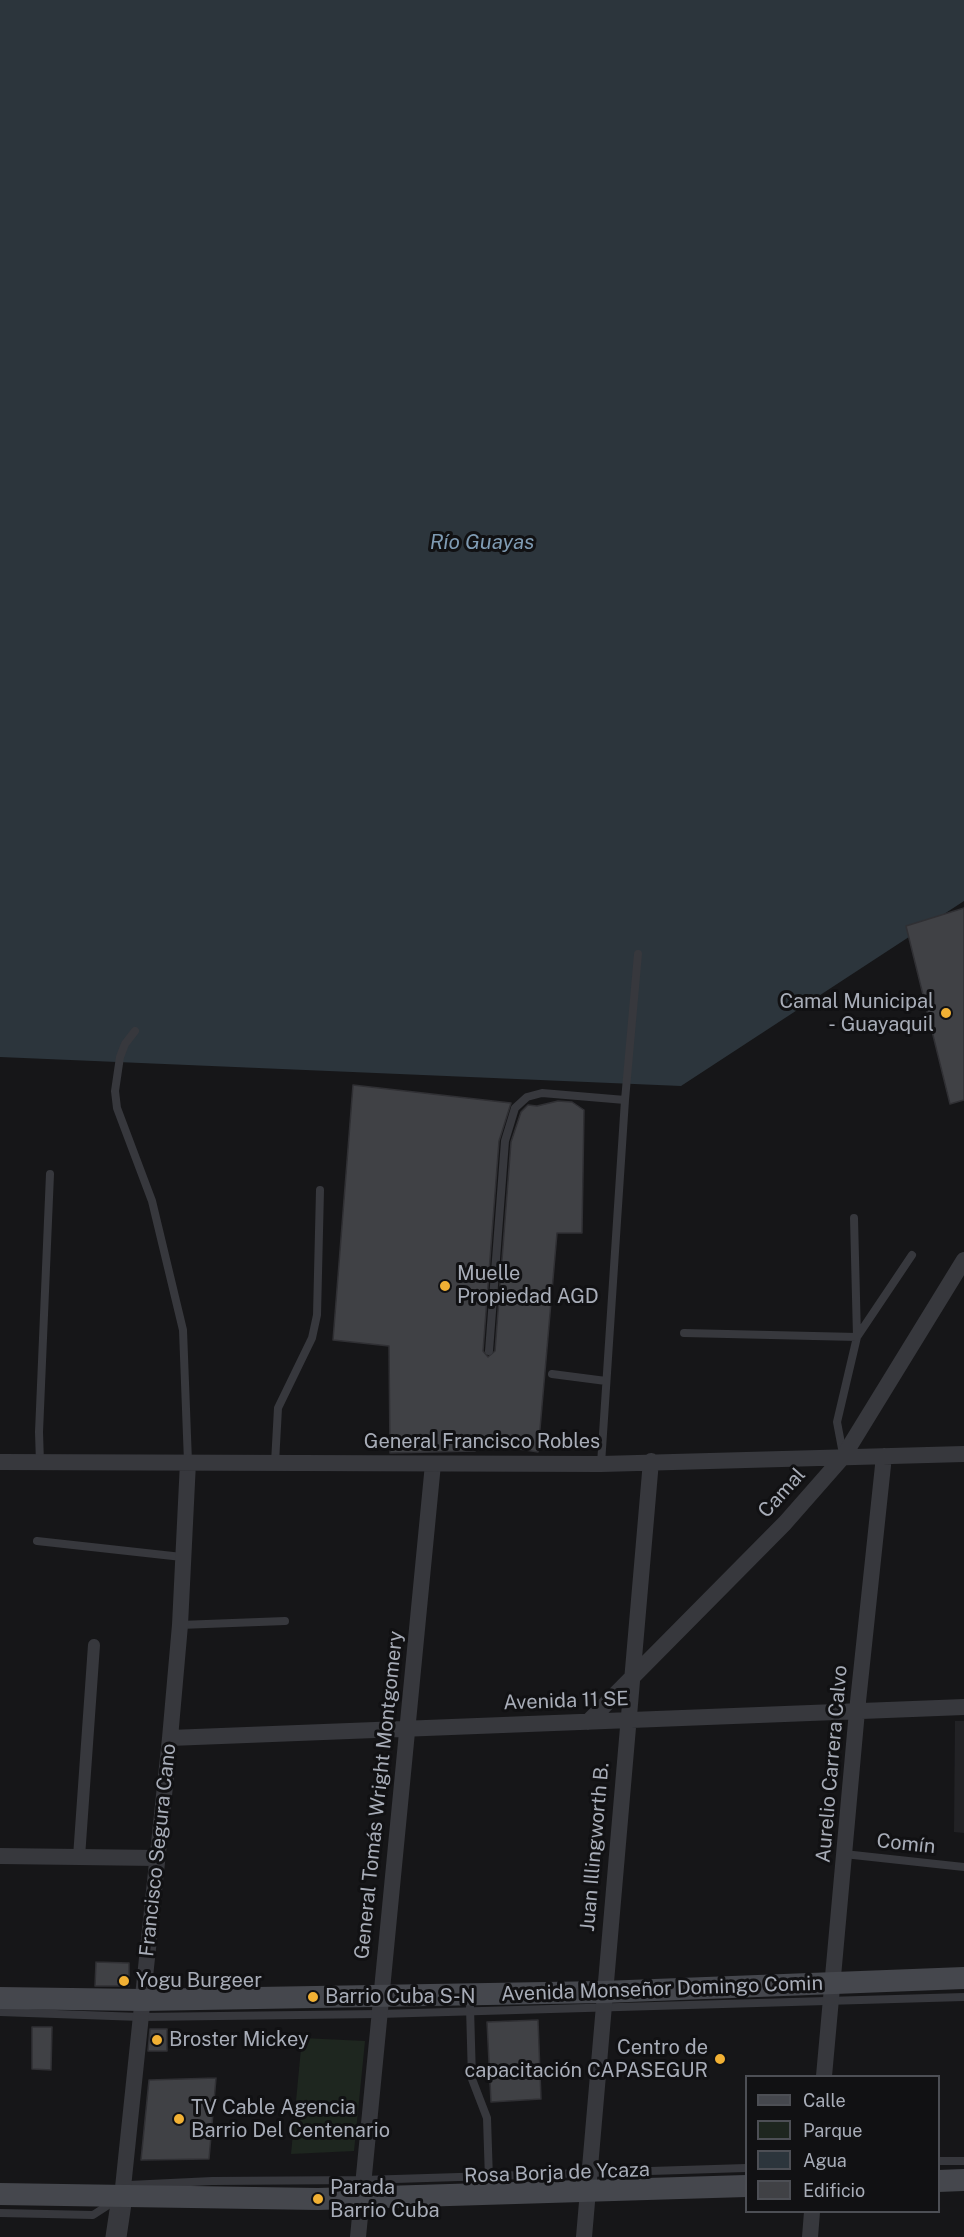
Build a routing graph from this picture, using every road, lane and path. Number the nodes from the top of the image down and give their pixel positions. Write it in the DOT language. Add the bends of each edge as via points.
graph roads {
  1 [pos="638,954"];
  2 [pos="135,1031"];
  3 [pos="625,1100"];
  4 [pos="50,1174"];
  5 [pos="320,1190"];
  6 [pos="854,1218"];
  7 [pos="912,1255"];
  8 [pos="964,1260"];
  9 [pos="684,1333"];
  10 [pos="858,1337"];
  11 [pos="489,1351"];
  12 [pos="552,1374"];
  13 [pos="606,1381"];
  14 [pos="964,1454"];
  15 [pos="884,1456"];
  16 [pos="843,1457"];
  17 [pos="651,1461"];
  18 [pos="0,1462"];
  19 [pos="188,1462"];
  20 [pos="40,1463"];
  21 [pos="274,1463"];
  22 [pos="433,1464"];
  23 [pos="601,1464"];
  24 [pos="37,1541"];
  25 [pos="182,1557"];
  26 [pos="285,1621"];
  27 [pos="180,1625"];
  28 [pos="94,1645"];
  29 [pos="633,1676"];
  30 [pos="964,1707"];
  31 [pos="857,1711"];
  32 [pos="627,1720"];
  33 [pos="588,1722"];
  34 [pos="407,1728"];
  35 [pos="170,1738"];
  36 [pos="844,1854"];
  37 [pos="0,1856"];
  38 [pos="79,1857"];
  39 [pos="157,1858"];
  40 [pos="964,1867"];
  41 [pos="964,1978"];
  42 [pos="832,1993"];
  43 [pos="964,1997"];
  44 [pos="0,1998"];
  45 [pos="603,2001"];
  46 [pos="470,2003"];
  47 [pos="380,2005"];
  48 [pos="141,2009"];
  49 [pos="0,2012"];
  50 [pos="824,2075"];
  51 [pos="940,2161"];
  52 [pos="964,2161"];
  53 [pos="745,2168"];
  54 [pos="964,2180"];
  55 [pos="940,2181"];
  56 [pos="589,2182"];
  57 [pos="489,2184"];
  58 [pos="745,2186"];
  59 [pos="363,2188"];
  60 [pos="0,2194"];
  61 [pos="122,2197"];
  62 [pos="0,2213"];
  63 [pos="812,2213"];
  64 [pos="116,2237"];
  65 [pos="358,2237"];
  66 [pos="584,2237"];
  67 [pos="810,2237"];
  1 -- 3 [label="lane"];
  2 -- 19 [label="lane" via="120,1057 117,1108 152,1201 183,1330"];
  3 -- 11 [label="lane" via="542,1093 527,1097 515,1108 505,1141"];
  3 -- 13 [label="lane"];
  4 -- 20 [label="lane"];
  5 -- 21 [label="lane" via="317,1315 312,1338 278,1408"];
  6 -- 10 [label="lane"];
  7 -- 10 [label="lane"];
  8 -- 16 [label="street, Camal"];
  9 -- 10 [label="lane"];
  10 -- 16 [label="lane" via="837,1422"];
  12 -- 13 [label="lane"];
  13 -- 23 [label="lane"];
  14 -- 15 [label="street, General Francisco Robles"];
  15 -- 16 [label="street, General Francisco Robles"];
  15 -- 31 [label="street, Aurelio Carrera Calvo"];
  16 -- 17 [label="street, General Francisco Robles"];
  16 -- 29 [label="street, Camal" via="785,1522"];
  17 -- 23 [label="street, General Francisco Robles"];
  17 -- 29 [label="street, Juan Illingworth B."];
  18 -- 20 [label="street, General Francisco Robles"];
  19 -- 20 [label="street, General Francisco Robles"];
  19 -- 21 [label="street, General Francisco Robles"];
  19 -- 25 [label="street, Francisco Segura Cano"];
  21 -- 22 [label="street, General Francisco Robles"];
  22 -- 23 [label="street, General Francisco Robles"];
  22 -- 34 [label="street, General Tomás Wright Montgomery"];
  24 -- 25 [label="lane"];
  25 -- 27 [label="street, Francisco Segura Cano"];
  26 -- 27 [label="lane"];
  27 -- 35 [label="street, Francisco Segura Cano"];
  28 -- 38 [label="street"];
  29 -- 32 [label="street, Juan Illingworth B."];
  29 -- 33 [label="street, Camal"];
  30 -- 31 [label="street, Avenida 11 SE"];
  31 -- 32 [label="street, Avenida 11 SE"];
  31 -- 36 [label="street, Aurelio Carrera Calvo"];
  32 -- 33 [label="street, Avenida 11 SE"];
  32 -- 45 [label="street, Juan Illingworth B."];
  33 -- 34 [label="street, Avenida 11 SE"];
  34 -- 35 [label="street, Avenida 11 SE"];
  34 -- 47 [label="street, General Tomás Wright Montgomery"];
  35 -- 39 [label="street, Francisco Segura Cano"];
  36 -- 40 [label="lane, Comín"];
  36 -- 42 [label="street, Aurelio Carrera Calvo"];
  37 -- 38 [label="street"];
  38 -- 39 [label="street"];
  39 -- 48 [label="street, Francisco Segura Cano"];
  41 -- 42 [label="main road, Avenida Monseñor Domingo Comin"];
  42 -- 43 [label="lane, Avenida Monseñor Domingo Comin"];
  42 -- 45 [label="main road, Avenida Monseñor Domingo Comin"];
  42 -- 50 [label="street, Aurelio Carrera Calvo"];
  44 -- 48 [label="main road, Avenida Monseñor Domingo Comin"];
  45 -- 46 [label="main road, Avenida Monseñor Domingo Comin"];
  45 -- 56 [label="street, Juan Illingworth B."];
  46 -- 47 [label="main road, Avenida Monseñor Domingo Comin"];
  46 -- 57 [label="lane" via="472,2079 487,2118"];
  47 -- 48 [label="main road, Avenida Monseñor Domingo Comin"];
  47 -- 59 [label="street, General Tomás Wright Montgomery"];
  48 -- 49 [label="lane, Avenida Monseñor Domingo Comin"];
  48 -- 61 [label="street, Francisco Segura Cano"];
  51 -- 52 [label="lane"];
  53 -- 56 [label="lane, Rosa Borja de Ycaza"];
  54 -- 55 [label="main road"];
  56 -- 57 [label="main road, Rosa Borja de Ycaza"];
  56 -- 58 [label="main road, Rosa Borja de Ycaza"];
  56 -- 66 [label="street, Juan Illingworth B."];
  57 -- 59 [label="main road, Rosa Borja de Ycaza"];
  59 -- 61 [label="main road, Rosa Borja de Ycaza" via="318,2199"];
  59 -- 65 [label="street, General Tomás Wright Montgomery"];
  60 -- 61 [label="main road, Rosa Borja de Ycaza"];
  61 -- 62 [label="lane" via="93,2214"];
  61 -- 64 [label="street, Francisco Segura Cano"];
  63 -- 67 [label="street"];
}
